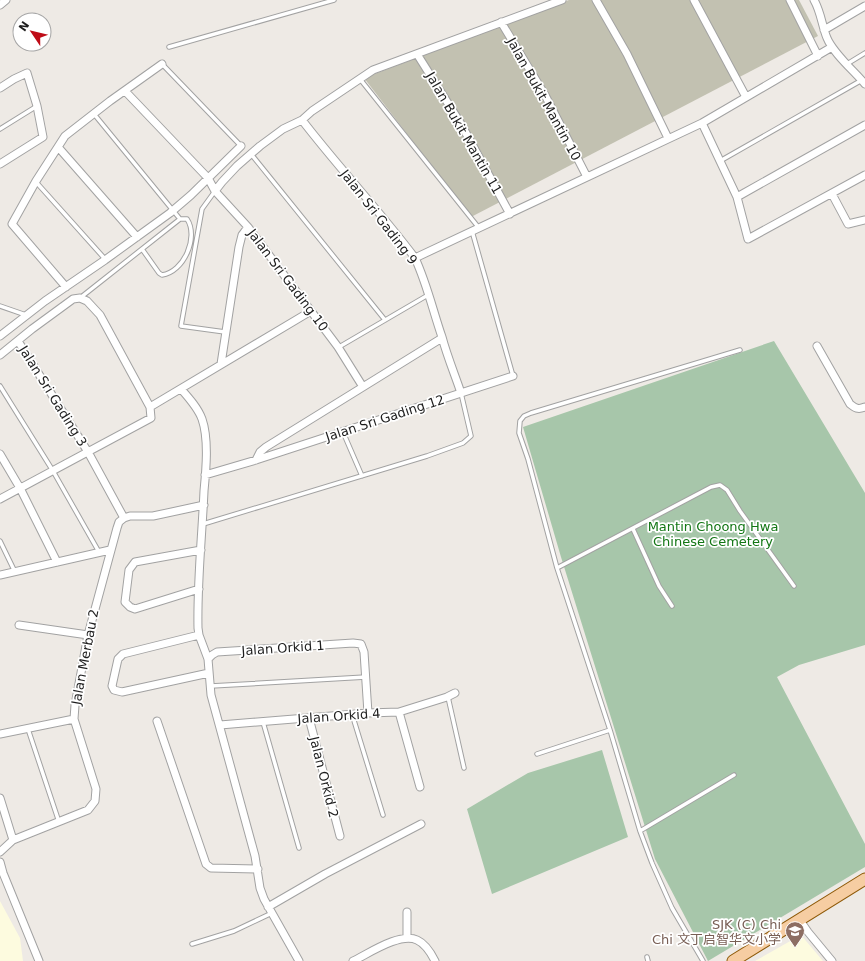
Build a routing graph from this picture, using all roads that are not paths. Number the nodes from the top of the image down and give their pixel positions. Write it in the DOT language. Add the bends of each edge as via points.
graph roads {
  1 [pos="6,0"];
  2 [pos="334,0"];
  3 [pos="562,0"];
  4 [pos="596,0"];
  5 [pos="694,0"];
  6 [pos="790,0"];
  7 [pos="814,0"];
  8 [pos="0,5"];
  9 [pos="865,6"];
  10 [pos="501,22"];
  11 [pos="824,30"];
  12 [pos="169,47"];
  13 [pos="832,48"];
  14 [pos="865,53"];
  15 [pos="417,54"];
  16 [pos="818,56"];
  17 [pos="162,64"];
  18 [pos="847,64"];
  19 [pos="359,78"];
  20 [pos="863,82"];
  21 [pos="0,88"];
  22 [pos="125,91"];
  23 [pos="746,97"];
  24 [pos="37,106"];
  25 [pos="94,113"];
  26 [pos="302,120"];
  27 [pos="702,123"];
  28 [pos="865,125"];
  29 [pos="0,129"];
  30 [pos="668,138"];
  31 [pos="241,146"];
  32 [pos="58,147"];
  33 [pos="251,154"];
  34 [pos="720,161"];
  35 [pos="0,164"];
  36 [pos="865,175"];
  37 [pos="587,177"];
  38 [pos="208,178"];
  39 [pos="36,181"];
  40 [pos="215,191"];
  41 [pos="832,194"];
  42 [pos="737,197"];
  43 [pos="173,210"];
  44 [pos="510,214"];
  45 [pos="180,219"];
  46 [pos="865,220"];
  47 [pos="248,227"];
  48 [pos="479,228"];
  49 [pos="472,231"];
  50 [pos="137,237"];
  51 [pos="142,249"];
  52 [pos="415,258"];
  53 [pos="106,260"];
  54 [pos="66,287"];
  55 [pos="429,294"];
  56 [pos="80,298"];
  57 [pos="0,306"];
  58 [pos="311,311"];
  59 [pos="26,315"];
  60 [pos="385,320"];
  61 [pos="225,332"];
  62 [pos="0,336"];
  63 [pos="442,338"];
  64 [pos="18,341"];
  65 [pos="817,346"];
  66 [pos="338,347"];
  67 [pos="740,350"];
  68 [pos="0,355"];
  69 [pos="221,364"];
  70 [pos="514,376"];
  71 [pos="0,386"];
  72 [pos="363,387"];
  73 [pos="181,389"];
  74 [pos="461,393"];
  75 [pos="150,407"];
  76 [pos="863,408"];
  77 [pos="343,432"];
  78 [pos="88,452"];
  79 [pos="0,454"];
  80 [pos="256,460"];
  81 [pos="53,471"];
  82 [pos="205,475"];
  83 [pos="362,476"];
  84 [pos="20,488"];
  85 [pos="0,499"];
  86 [pos="204,505"];
  87 [pos="124,518"];
  88 [pos="203,524"];
  89 [pos="633,528"];
  90 [pos="0,541"];
  91 [pos="110,550"];
  92 [pos="201,550"];
  93 [pos="99,552"];
  94 [pos="57,562"];
  95 [pos="557,568"];
  96 [pos="15,572"];
  97 [pos="0,574"];
  98 [pos="794,586"];
  99 [pos="199,589"];
  100 [pos="672,606"];
  101 [pos="19,625"];
  102 [pos="88,635"];
  103 [pos="199,636"];
  104 [pos="208,659"];
  105 [pos="209,673"];
  106 [pos="366,677"];
  107 [pos="210,686"];
  108 [pos="455,692"];
  109 [pos="447,697"];
  110 [pos="399,712"];
  111 [pos="368,713"];
  112 [pos="352,714"];
  113 [pos="310,718"];
  114 [pos="74,719"];
  115 [pos="157,721"];
  116 [pos="262,721"];
  117 [pos="220,725"];
  118 [pos="28,729"];
  119 [pos="610,730"];
  120 [pos="0,734"];
  121 [pos="537,754"];
  122 [pos="464,768"];
  123 [pos="734,775"];
  124 [pos="420,787"];
  125 [pos="0,798"];
  126 [pos="383,815"];
  127 [pos="59,822"];
  128 [pos="420,824"];
  129 [pos="640,831"];
  130 [pos="340,836"];
  131 [pos="13,840"];
  132 [pos="299,848"];
  133 [pos="0,852"];
  134 [pos="0,862"];
  135 [pos="258,869"];
  136 [pos="865,879"];
  137 [pos="270,910"];
  138 [pos="407,912"];
  139 [pos="799,919"];
  140 [pos="407,938"];
  141 [pos="192,944"];
  142 [pos="39,961"];
  143 [pos="299,961"];
  144 [pos="353,961"];
  145 [pos="435,961"];
  146 [pos="703,961"];
  147 [pos="733,961"];
  148 [pos="832,961"];
  1 -- 8 [label="street"];
  2 -- 12 [label="lane"];
  3 -- 10 [label="street"];
  4 -- 30 [label="street" via="627,54"];
  5 -- 23 [label="street"];
  6 -- 16 [label="street"];
  7 -- 11 [label="street"];
  9 -- 11 [label="street"];
  10 -- 15 [label="street"];
  10 -- 37 [label="street, Jalan Bukit Mantin 10" via="545,95"];
  11 -- 13 [label="street"];
  13 -- 16 [label="street"];
  13 -- 18 [label="street"];
  14 -- 18 [label="lane"];
  15 -- 19 [label="street" via="373,70"];
  15 -- 44 [label="street, Jalan Bukit Mantin 11" via="461,124"];
  16 -- 23 [label="street"];
  17 -- 22 [label="street"];
  17 -- 31 [label="lane"];
  18 -- 20 [label="street"];
  19 -- 26 [label="street"];
  19 -- 48 [label="lane"];
  20 -- 34 [label="lane"];
  21 -- 24 [label="street" via="27,73"];
  22 -- 25 [label="street"];
  22 -- 38 [label="street, Jalan Sri Gading 10"];
  23 -- 27 [label="street"];
  24 -- 29 [label="lane"];
  24 -- 35 [label="street" via="43,136"];
  25 -- 32 [label="street" via="65,136"];
  25 -- 43 [label="lane"];
  26 -- 33 [label="street" via="283,129"];
  26 -- 52 [label="street, Jalan Sri Gading 9"];
  27 -- 30 [label="street"];
  27 -- 34 [label="street"];
  28 -- 42 [label="street"];
  30 -- 37 [label="street"];
  31 -- 38 [label="street"];
  32 -- 39 [label="street"];
  32 -- 50 [label="street"];
  33 -- 40 [label="street"];
  33 -- 60 [label="lane"];
  34 -- 42 [label="street"];
  36 -- 41 [label="street"];
  37 -- 44 [label="street"];
  38 -- 40 [label="street, Jalan Sri Gading 10"];
  38 -- 43 [label="street"];
  39 -- 53 [label="lane"];
  39 -- 54 [label="street" via="12,224"];
  40 -- 47 [label="street, Jalan Sri Gading 10"];
  40 -- 61 [label="lane" via="202,209 181,326"];
  41 -- 42 [label="street" via="748,239"];
  41 -- 46 [label="street" via="848,224"];
  43 -- 45 [label="lane"];
  43 -- 50 [label="street"];
  44 -- 48 [label="street"];
  45 -- 51 [label="lane"];
  45 -- 51 [label="lane" via="188,219 192,228 189,251 182,263 162,275"];
  47 -- 58 [label="street, Jalan Sri Gading 10"];
  47 -- 61 [label="street" via="242,235 239,247"];
  48 -- 49 [label="street"];
  49 -- 52 [label="street"];
  49 -- 70 [label="lane"];
  50 -- 53 [label="street"];
  51 -- 56 [label="lane"];
  52 -- 55 [label="street, Jalan Sri Gading 9"];
  53 -- 54 [label="street"];
  54 -- 59 [label="street"];
  55 -- 60 [label="lane"];
  55 -- 63 [label="street, Jalan Sri Gading 9"];
  56 -- 64 [label="street" via="73,299"];
  56 -- 75 [label="street" via="92,305 100,315"];
  57 -- 59 [label="lane"];
  58 -- 66 [label="street, Jalan Sri Gading 10"];
  58 -- 69 [label="street"];
  59 -- 62 [label="street"];
  60 -- 66 [label="lane"];
  61 -- 69 [label="street"];
  63 -- 72 [label="street, Jalan Sri Gading 12"];
  63 -- 74 [label="street, Jalan Sri Gading 9"];
  64 -- 68 [label="street"];
  64 -- 78 [label="street, Jalan Sri Gading 3"];
  65 -- 76 [label="street" via="850,404 855,408"];
  66 -- 72 [label="street, Jalan Sri Gading 10"];
  67 -- 95 [label="lane" via="524,416 520,421 519,433"];
  69 -- 73 [label="street"];
  70 -- 74 [label="street, Jalan Sri Gading 12"];
  71 -- 81 [label="lane"];
  72 -- 80 [label="street, Jalan Sri Gading 12" via="266,447"];
  73 -- 75 [label="street"];
  73 -- 82 [label="street" via="202,418"];
  74 -- 77 [label="street, Jalan Sri Gading 12"];
  74 -- 83 [label="lane" via="471,436 463,443"];
  75 -- 78 [label="street" via="151,418"];
  77 -- 80 [label="street, Jalan Sri Gading 12"];
  77 -- 83 [label="lane"];
  78 -- 81 [label="street"];
  78 -- 87 [label="street, Jalan Sri Gading 3"];
  79 -- 84 [label="street"];
  80 -- 82 [label="street, Jalan Sri Gading 12"];
  81 -- 84 [label="street"];
  81 -- 93 [label="lane"];
  82 -- 86 [label="street"];
  83 -- 88 [label="lane"];
  84 -- 85 [label="street"];
  84 -- 94 [label="street"];
  86 -- 87 [label="street" via="153,516"];
  86 -- 88 [label="street"];
  87 -- 91 [label="street, Jalan Merbau 2" via="119,522"];
  88 -- 92 [label="street"];
  89 -- 95 [label="lane"];
  89 -- 98 [label="lane" via="711,487 720,485 727,490"];
  89 -- 100 [label="lane" via="659,586"];
  90 -- 96 [label="lane"];
  91 -- 93 [label="street"];
  91 -- 102 [label="street, Jalan Merbau 2"];
  92 -- 99 [label="street"];
  92 -- 99 [label="street" via="135,562 128,570 125,602 135,608"];
  93 -- 94 [label="street"];
  94 -- 96 [label="street"];
  95 -- 119 [label="lane"];
  96 -- 97 [label="street"];
  99 -- 103 [label="street"];
  101 -- 102 [label="street"];
  102 -- 114 [label="street, Jalan Merbau 2" via="77,688"];
  103 -- 104 [label="street"];
  103 -- 105 [label="street" via="123,654 118,659 112,686 114,690 122,692"];
  104 -- 105 [label="street"];
  104 -- 106 [label="street, Jalan Orkid 1" via="217,652 353,643 361,644"];
  105 -- 107 [label="street"];
  106 -- 107 [label="lane"];
  106 -- 111 [label="street"];
  107 -- 117 [label="street"];
  108 -- 109 [label="street, Jalan Orkid 4"];
  109 -- 110 [label="street, Jalan Orkid 4"];
  109 -- 122 [label="lane"];
  110 -- 111 [label="street, Jalan Orkid 4"];
  110 -- 124 [label="street"];
  111 -- 112 [label="street, Jalan Orkid 4"];
  112 -- 113 [label="street, Jalan Orkid 4"];
  112 -- 126 [label="lane"];
  113 -- 116 [label="street, Jalan Orkid 4"];
  113 -- 130 [label="street, Jalan Orkid 2"];
  114 -- 118 [label="street"];
  114 -- 127 [label="street, Jalan Merbau 2" via="96,789 95,801 88,810"];
  115 -- 135 [label="street" via="206,864 210,868"];
  116 -- 117 [label="street, Jalan Orkid 4"];
  116 -- 132 [label="lane"];
  117 -- 135 [label="street"];
  118 -- 120 [label="street"];
  118 -- 127 [label="lane"];
  119 -- 121 [label="lane"];
  119 -- 129 [label="lane"];
  123 -- 129 [label="lane"];
  125 -- 131 [label="street"];
  127 -- 131 [label="street, Jalan Merbau 2"];
  128 -- 137 [label="street" via="325,874"];
  129 -- 146 [label="lane" via="672,908"];
  131 -- 133 [label="street"];
  134 -- 142 [label="street"];
  135 -- 137 [label="street" via="260,888"];
  136 -- 139 [label="main road"];
  137 -- 141 [label="lane" via="234,931"];
  137 -- 143 [label="street"];
  138 -- 140 [label="street"];
  139 -- 147 [label="main road"];
  139 -- 148 [label="street"];
  140 -- 144 [label="street" via="396,940"];
  140 -- 145 [label="street" via="424,945"];
}
